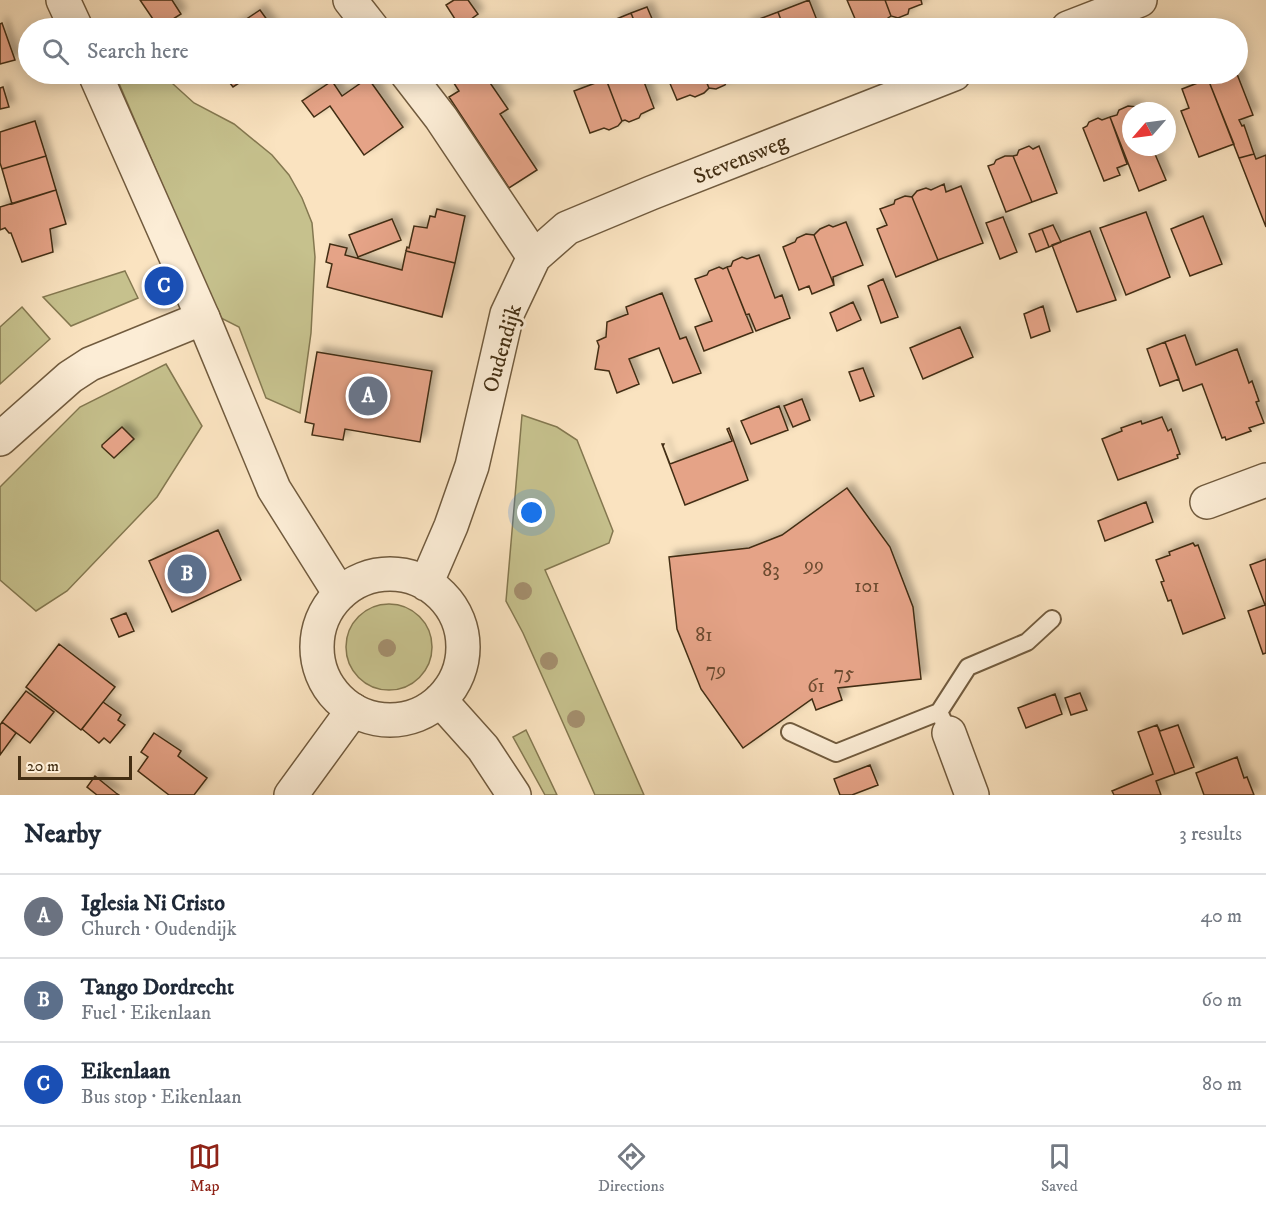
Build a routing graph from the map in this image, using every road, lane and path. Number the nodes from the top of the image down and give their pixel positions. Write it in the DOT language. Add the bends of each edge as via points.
graph roads {
  1 [pos="63,0"];
  2 [pos="350,0"];
  3 [pos="1140,0"];
  4 [pos="71,18"];
  5 [pos="364,18"];
  6 [pos="1094,18"];
  7 [pos="99,84"];
  8 [pos="415,84"];
  9 [pos="929,84"];
  10 [pos="534,257"];
  11 [pos="202,318"];
  12 [pos="0,439"];
  13 [pos="1266,480"];
  14 [pos="1207,502"];
  15 [pos="426,584"];
  16 [pos="340,594"];
  17 [pos="1052,619"];
  18 [pos="440,700"];
  19 [pos="353,710"];
  20 [pos="944,723"];
  21 [pos="790,732"];
  22 [pos="291,795"];
  23 [pos="514,795"];
  24 [pos="972,795"];
  1 -- 4 [label="street"];
  2 -- 5 [label="street"];
  3 -- 6 [label="street"];
  7 -- 11 [label="street"];
  8 -- 10 [label="street"];
  9 -- 10 [label="street, Stevensweg" via="567,228"];
  10 -- 15 [label="street, Oudendijk" via="507,314 472,466"];
  11 -- 12 [label="street" via="90,364"];
  11 -- 16 [label="street" via="274,489"];
  13 -- 14 [label="street"];
  15 -- 16 [label="street" via="412,578 381,575 366,578"];
  15 -- 18 [label="street" via="447,602 462,639 456,679"];
  16 -- 19 [label="street" via="322,619 317,648 331,690"];
  17 -- 20 [label="lane" via="1027,642 968,667"];
  18 -- 19 [label="street" via="428,710 398,720 383,720"];
  18 -- 23 [label="street" via="483,748"];
  19 -- 22 [label="street"];
  20 -- 21 [label="lane" via="836,753"];
  20 -- 24 [label="street"];
}
